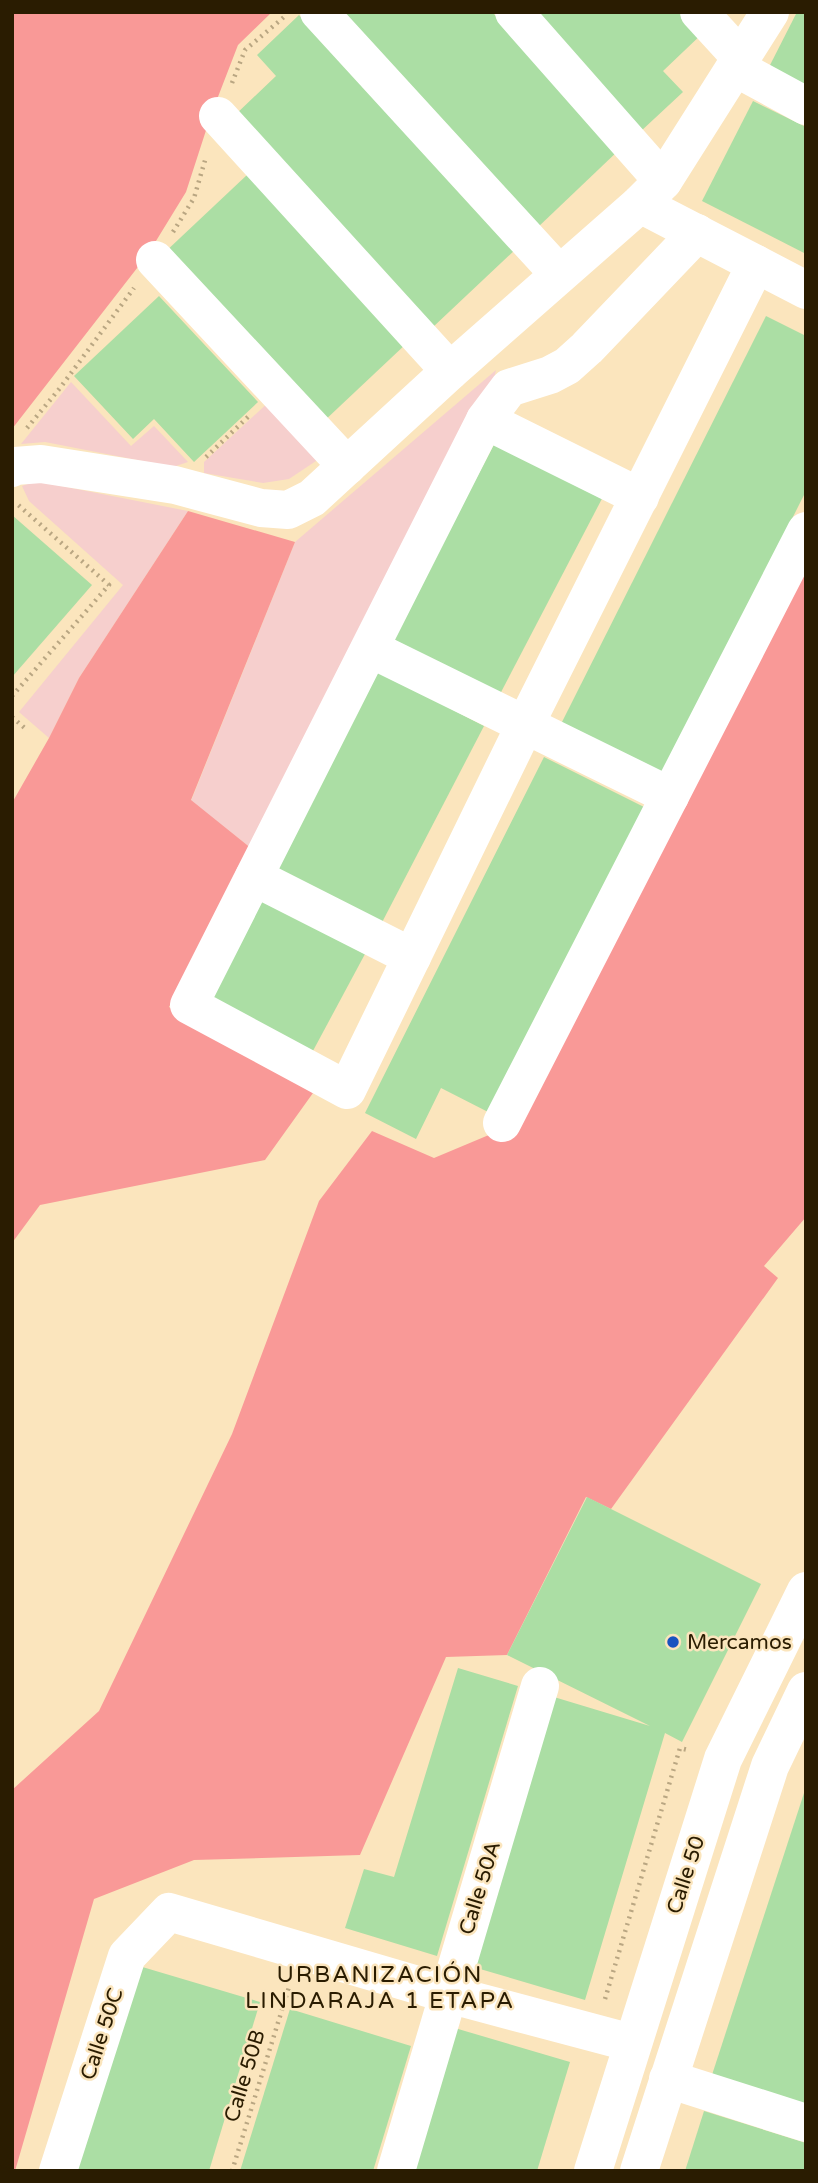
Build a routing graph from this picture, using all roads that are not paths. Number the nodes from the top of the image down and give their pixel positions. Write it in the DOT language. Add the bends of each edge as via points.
graph roads {
  1 [pos="319,12"];
  2 [pos="514,12"];
  3 [pos="699,12"];
  4 [pos="770,12"];
  5 [pos="739,63"];
  6 [pos="806,106"];
  7 [pos="218,116"];
  8 [pos="652,193"];
  9 [pos="697,233"];
  10 [pos="155,260"];
  11 [pos="756,264"];
  12 [pos="559,274"];
  13 [pos="806,290"];
  14 [pos="450,371"];
  15 [pos="485,421"];
  16 [pos="348,466"];
  17 [pos="12,468"];
  18 [pos="639,497"];
  19 [pos="806,531"];
  20 [pos="371,649"];
  21 [pos="525,725"];
  22 [pos="670,796"];
  23 [pos="254,877"];
  24 [pos="412,957"];
  25 [pos="502,1123"];
  26 [pos="806,1591"];
  27 [pos="540,1686"];
  28 [pos="804,1699"];
  29 [pos="448,1994"];
  30 [pos="632,2043"];
  31 [pos="668,2079"];
  32 [pos="806,2123"];
  33 [pos="58,2171"];
  34 [pos="396,2171"];
  35 [pos="593,2171"];
  36 [pos="639,2171"];
  1 -- 12 [label="street"];
  2 -- 8 [label="street"];
  3 -- 5 [label="street"];
  4 -- 5 [label="street"];
  5 -- 6 [label="street"];
  5 -- 8 [label="street"];
  7 -- 14 [label="street"];
  8 -- 9 [label="street"];
  8 -- 12 [label="street"];
  9 -- 11 [label="street"];
  9 -- 15 [label="street" via="567,366 509,388"];
  10 -- 16 [label="street"];
  11 -- 13 [label="street"];
  11 -- 18 [label="street"];
  12 -- 14 [label="street"];
  14 -- 16 [label="street"];
  15 -- 18 [label="street"];
  15 -- 20 [label="street"];
  16 -- 17 [label="street" via="312,498 288,510 261,508 175,485 41,464"];
  18 -- 21 [label="street"];
  19 -- 22 [label="street"];
  20 -- 21 [label="street"];
  20 -- 23 [label="street"];
  21 -- 22 [label="street"];
  21 -- 24 [label="street"];
  22 -- 25 [label="street"];
  23 -- 24 [label="street"];
  23 -- 24 [label="street" via="189,1005 347,1090"];
  26 -- 30 [label="street, Calle 50" via="723,1759"];
  27 -- 29 [label="street, Calle 50A"];
  28 -- 31 [label="street" via="770,1766"];
  29 -- 30 [label="street"];
  29 -- 33 [label="street, Calle 50C" via="169,1912 127,1956"];
  29 -- 34 [label="street, Calle 50A"];
  30 -- 35 [label="street, Calle 50"];
  31 -- 32 [label="street"];
  31 -- 36 [label="street"];
}
